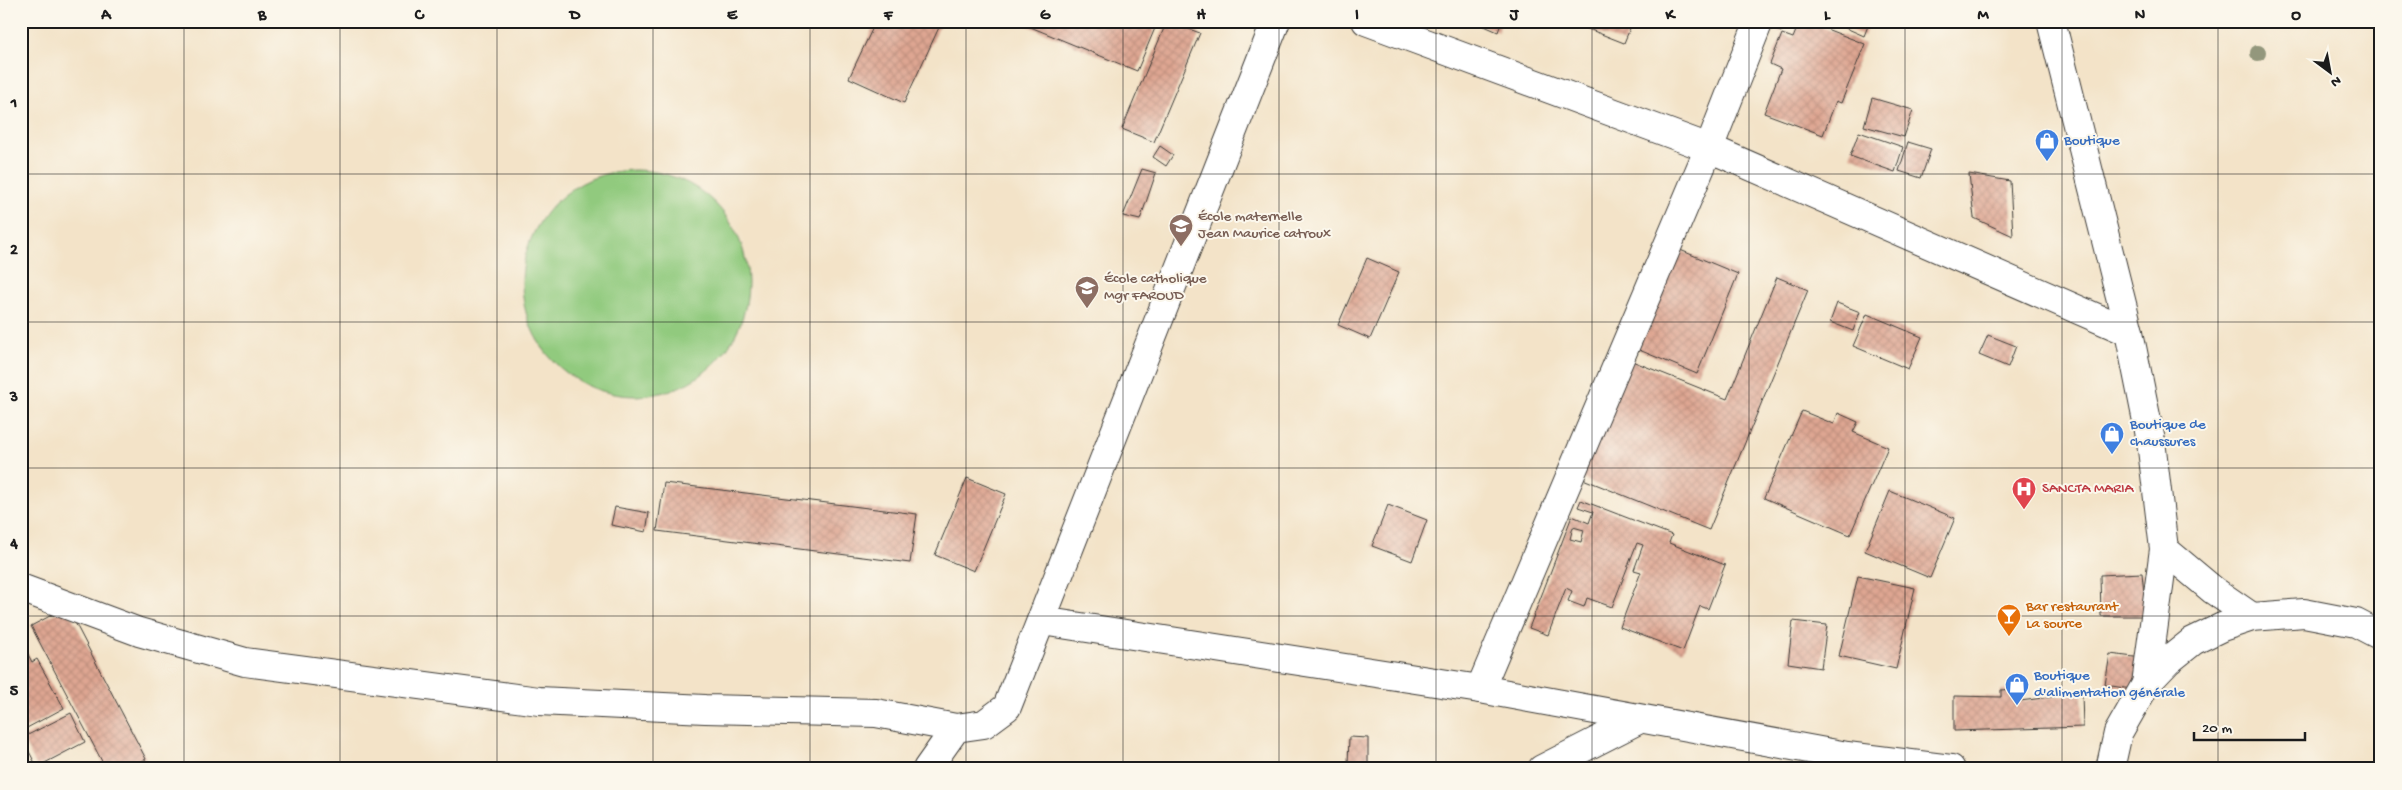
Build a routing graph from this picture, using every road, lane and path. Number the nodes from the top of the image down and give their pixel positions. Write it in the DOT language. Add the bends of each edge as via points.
graph roads {
  1 [pos="1276,21"];
  2 [pos="1366,21"];
  3 [pos="1760,21"];
  4 [pos="2051,21"];
  5 [pos="1709,148"];
  6 [pos="2129,332"];
  7 [pos="2164,549"];
  8 [pos="21,588"];
  9 [pos="2252,617"];
  10 [pos="1042,621"];
  11 [pos="2381,636"];
  12 [pos="2146,684"];
  13 [pos="1480,689"];
  14 [pos="1640,719"];
  15 [pos="956,728"];
  16 [pos="927,769"];
  17 [pos="1542,769"];
  18 [pos="1951,769"];
  19 [pos="2110,769"];
  1 -- 10 [label="street"];
  2 -- 5 [label="street"];
  3 -- 5 [label="street"];
  4 -- 6 [label="street"];
  5 -- 6 [label="street"];
  5 -- 13 [label="street"];
  6 -- 7 [label="street" via="2151,441"];
  7 -- 9 [label="street"];
  7 -- 12 [label="street"];
  8 -- 15 [label="street" via="139,632 245,662 539,701 705,710 876,713"];
  9 -- 11 [label="street" via="2304,613 2356,623"];
  9 -- 12 [label="street" via="2193,641"];
  10 -- 13 [label="street"];
  10 -- 15 [label="street" via="1007,707 984,724"];
  12 -- 19 [label="street" via="2118,733"];
  13 -- 14 [label="street"];
  14 -- 17 [label="street"];
  14 -- 18 [label="street" via="1847,756"];
  15 -- 16 [label="street"];
}
